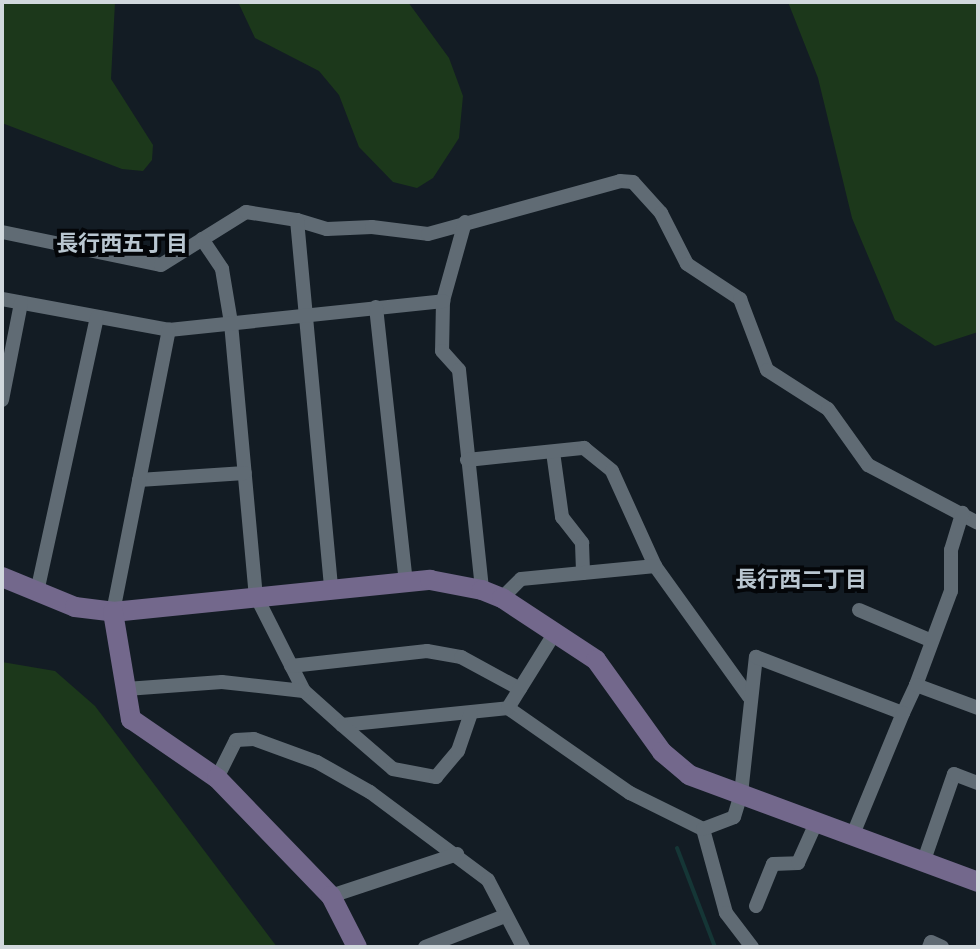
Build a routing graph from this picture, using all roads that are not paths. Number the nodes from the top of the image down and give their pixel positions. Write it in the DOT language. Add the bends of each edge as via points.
graph roads {
  1 [pos="297,220"];
  2 [pos="465,222"];
  3 [pos="2,232"];
  4 [pos="202,239"];
  5 [pos="2,299"];
  6 [pos="443,301"];
  7 [pos="21,303"];
  8 [pos="376,307"];
  9 [pos="305,314"];
  10 [pos="97,317"];
  11 [pos="231,323"];
  12 [pos="169,330"];
  13 [pos="2,400"];
  14 [pos="553,452"];
  15 [pos="467,460"];
  16 [pos="245,473"];
  17 [pos="139,480"];
  18 [pos="962,513"];
  19 [pos="978,523"];
  20 [pos="655,566"];
  21 [pos="583,573"];
  22 [pos="2,577"];
  23 [pos="406,582"];
  24 [pos="331,588"];
  25 [pos="482,590"];
  26 [pos="37,592"];
  27 [pos="256,596"];
  28 [pos="502,598"];
  29 [pos="859,610"];
  30 [pos="113,612"];
  31 [pos="556,631"];
  32 [pos="932,641"];
  33 [pos="291,666"];
  34 [pos="916,685"];
  35 [pos="126,689"];
  36 [pos="520,689"];
  37 [pos="304,691"];
  38 [pos="749,697"];
  39 [pos="508,708"];
  40 [pos="978,708"];
  41 [pos="471,713"];
  42 [pos="903,713"];
  43 [pos="342,725"];
  44 [pos="217,778"];
  45 [pos="978,783"];
  46 [pos="741,794"];
  47 [pos="816,823"];
  48 [pos="703,829"];
  49 [pos="852,837"];
  50 [pos="457,854"];
  51 [pos="923,863"];
  52 [pos="978,882"];
  53 [pos="331,896"];
  54 [pos="756,906"];
  55 [pos="505,916"];
  56 [pos="434,945"];
  57 [pos="357,947"];
  58 [pos="523,947"];
  59 [pos="752,947"];
  60 [pos="929,947"];
  61 [pos="942,947"];
  1 -- 2 [label="street" via="327,229 372,227 428,234"];
  1 -- 4 [label="street" via="246,212"];
  1 -- 9 [label="street"];
  2 -- 6 [label="street"];
  2 -- 18 [label="street" via="620,181 643,188 687,264 740,299 767,370 828,409 868,465"];
  3 -- 4 [label="street" via="161,265"];
  4 -- 11 [label="street" via="222,269"];
  5 -- 7 [label="street"];
  6 -- 8 [label="street"];
  6 -- 15 [label="street" via="442,351 459,370"];
  7 -- 10 [label="street"];
  7 -- 13 [label="street"];
  8 -- 9 [label="street"];
  8 -- 23 [label="street"];
  9 -- 11 [label="street"];
  9 -- 24 [label="street"];
  10 -- 12 [label="street"];
  10 -- 26 [label="street"];
  11 -- 12 [label="street"];
  11 -- 16 [label="street"];
  12 -- 17 [label="street"];
  14 -- 15 [label="street"];
  14 -- 20 [label="street" via="584,448 612,471"];
  14 -- 21 [label="street" via="562,517 582,543"];
  15 -- 25 [label="street"];
  16 -- 17 [label="street"];
  16 -- 27 [label="street"];
  17 -- 30 [label="street"];
  18 -- 19 [label="street"];
  18 -- 32 [label="street" via="951,550 951,591"];
  20 -- 21 [label="street"];
  20 -- 38 [label="street"];
  21 -- 28 [label="street" via="521,579"];
  22 -- 26 [label="street"];
  23 -- 24 [label="street"];
  23 -- 25 [label="street" via="430,580"];
  24 -- 27 [label="street"];
  25 -- 28 [label="street"];
  26 -- 30 [label="street" via="75,607"];
  27 -- 30 [label="street"];
  27 -- 33 [label="street"];
  28 -- 31 [label="street"];
  29 -- 32 [label="street"];
  30 -- 35 [label="street"];
  31 -- 36 [label="street"];
  31 -- 46 [label="street" via="596,660 662,752 689,775"];
  32 -- 34 [label="street"];
  33 -- 36 [label="street" via="427,651 461,657"];
  33 -- 37 [label="street"];
  34 -- 40 [label="street"];
  34 -- 42 [label="street"];
  35 -- 37 [label="street" via="222,682"];
  35 -- 44 [label="street" via="131,719"];
  36 -- 39 [label="street"];
  37 -- 43 [label="street"];
  38 -- 42 [label="street" via="756,657"];
  38 -- 46 [label="street"];
  39 -- 41 [label="street"];
  39 -- 48 [label="street" via="630,793"];
  41 -- 43 [label="street"];
  41 -- 43 [label="street" via="458,751 436,777 393,769"];
  42 -- 49 [label="street"];
  44 -- 50 [label="street" via="236,740 265,742 357,785"];
  44 -- 53 [label="street"];
  45 -- 51 [label="street" via="954,774"];
  46 -- 47 [label="street"];
  46 -- 48 [label="street" via="734,817"];
  47 -- 49 [label="street"];
  47 -- 54 [label="street" via="798,863 773,864"];
  48 -- 59 [label="street" via="726,913 739,937"];
  49 -- 51 [label="street"];
  50 -- 53 [label="street"];
  50 -- 55 [label="street" via="488,880"];
  51 -- 52 [label="street"];
  53 -- 57 [label="street"];
  55 -- 56 [label="street"];
  55 -- 58 [label="street"];
  60 -- 61 [label="street" via="931,942"];
}
